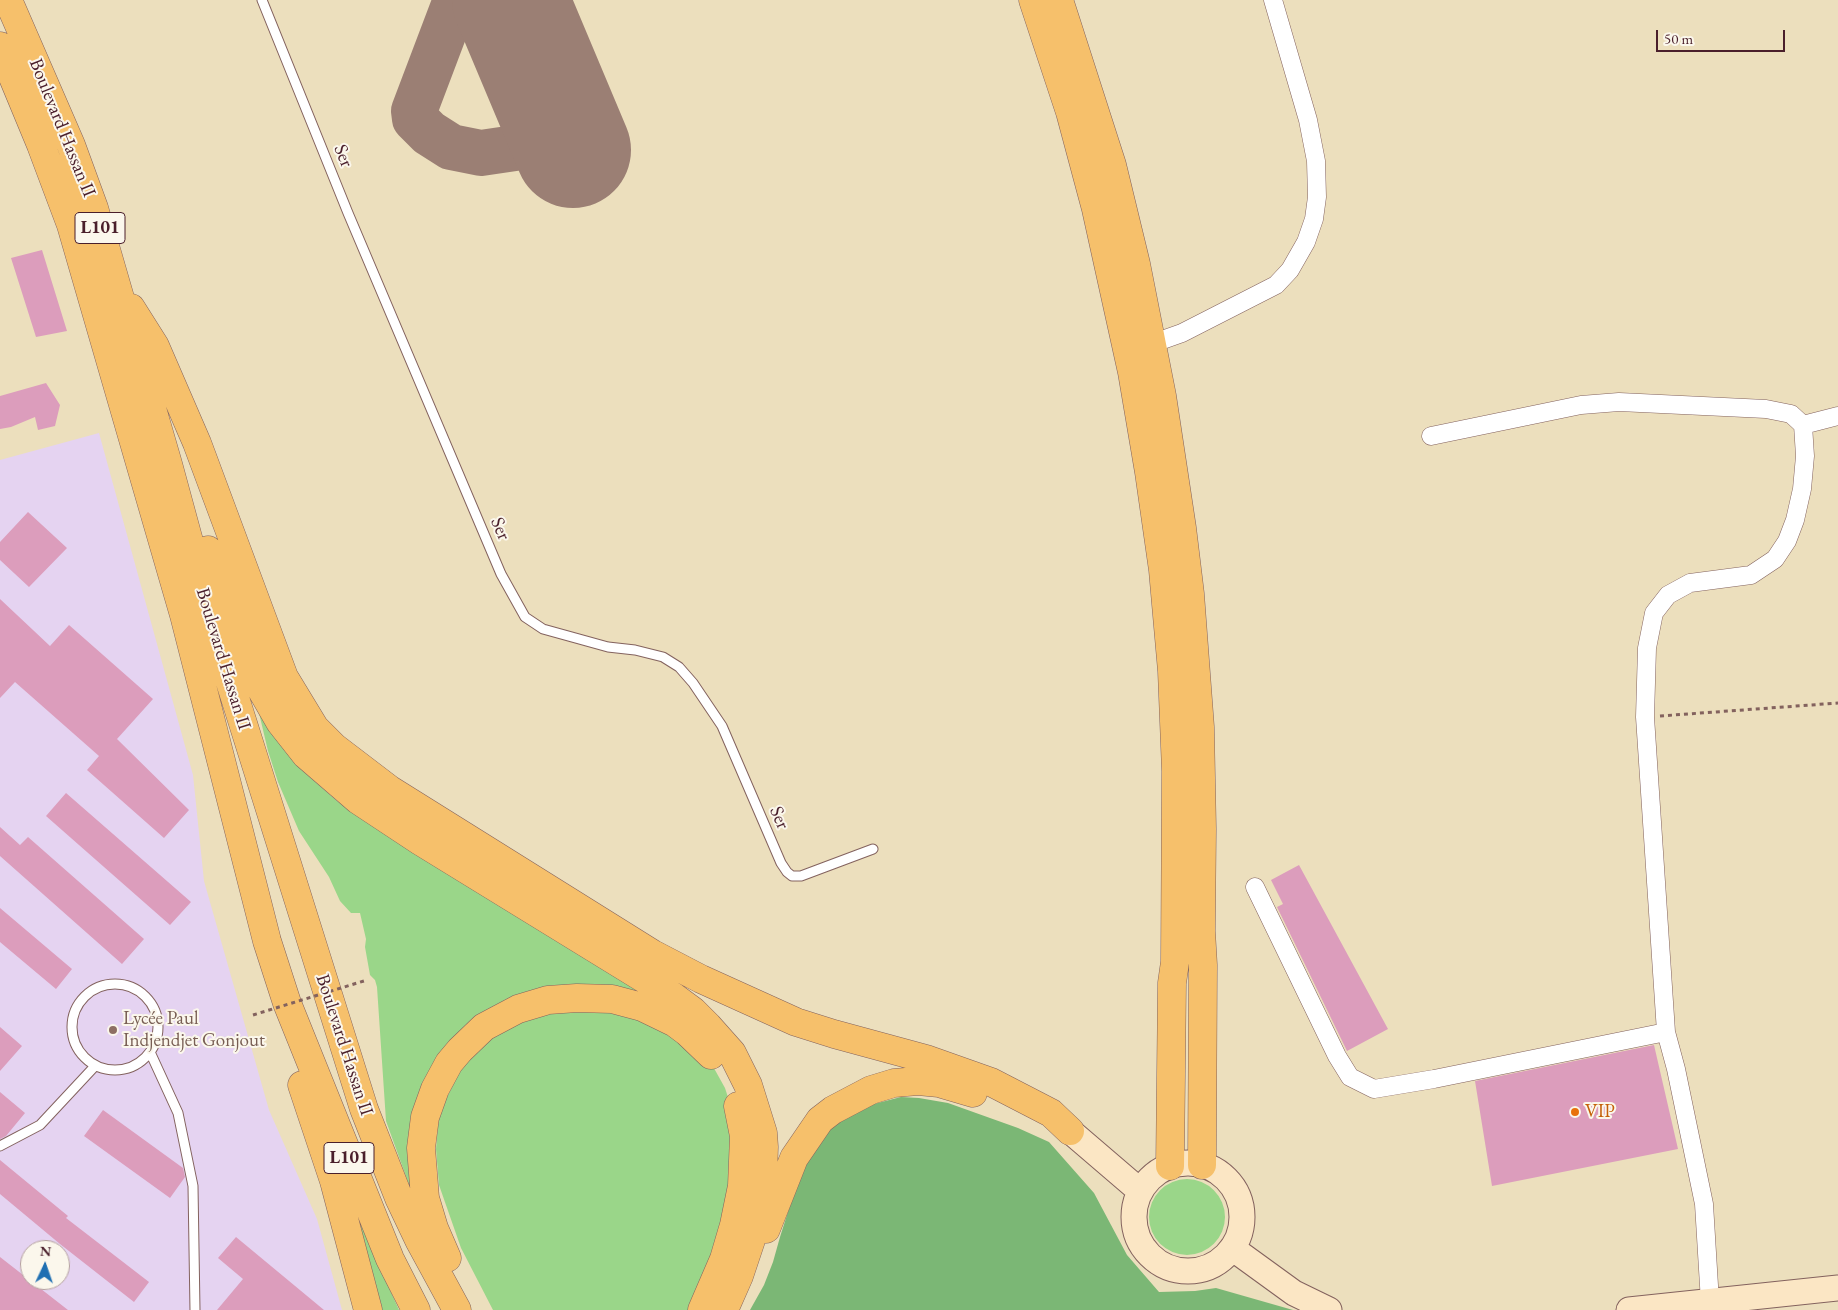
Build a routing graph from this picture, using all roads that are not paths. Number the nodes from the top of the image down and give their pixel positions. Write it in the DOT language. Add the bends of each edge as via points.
graph roads {
  1 [pos="8,0"];
  2 [pos="262,0"];
  3 [pos="1033,0"];
  4 [pos="1059,0"];
  5 [pos="1273,0"];
  6 [pos="0,46"];
  7 [pos="116,283"];
  8 [pos="1151,344"];
  9 [pos="1838,416"];
  10 [pos="1803,425"];
  11 [pos="1431,436"];
  12 [pos="168,464"];
  13 [pos="873,849"];
  14 [pos="1255,887"];
  15 [pos="287,1003"];
  16 [pos="1666,1032"];
  17 [pos="150,1052"];
  18 [pos="95,1066"];
  19 [pos="1070,1131"];
  20 [pos="0,1146"];
  21 [pos="1202,1165"];
  22 [pos="1170,1166"];
  23 [pos="1140,1191"];
  24 [pos="1232,1248"];
  25 [pos="740,1276"];
  26 [pos="1838,1288"];
  27 [pos="1710,1302"];
  28 [pos="195,1310"];
  29 [pos="368,1310"];
  30 [pos="416,1310"];
  31 [pos="458,1310"];
  32 [pos="475,1310"];
  33 [pos="702,1310"];
  34 [pos="724,1310"];
  35 [pos="1329,1310"];
  36 [pos="1629,1310"];
  1 -- 7 [label="main road, Boulevard Hassan II / L101" via="85,180"];
  2 -- 13 [label="lane, Ser" via="348,213 498,565 525,617 543,629 608,647 663,657 679,667 722,726 781,863 792,876 801,876"];
  3 -- 22 [label="main road" via="1073,120 1098,218 1132,372 1163,570 1176,771"];
  4 -- 8 [label="main road" via="1112,165"];
  5 -- 8 [label="street" via="1308,120 1316,161 1316,204 1306,242 1290,270 1276,285 1182,333"];
  6 -- 15 [label="main road, Boulevard Hassan II / L101" via="71,225 184,614 267,940"];
  7 -- 12 [label="main road, Boulevard Hassan II / L101"];
  7 -- 19 [label="main road" via="155,346 174,388 284,677 315,728 334,748 389,789 653,954 700,979 796,1022 926,1058 991,1082 1050,1113"];
  8 -- 21 [label="main road" via="1173,462 1196,661 1202,829"];
  9 -- 10 [label="street"];
  10 -- 11 [label="street" via="1791,414 1766,409 1619,402 1581,405"];
  10 -- 16 [label="street" via="1806,456 1802,489 1787,541 1775,559 1751,575 1690,583 1668,595 1654,614 1646,648 1645,717"];
  12 -- 25 [label="main road" via="189,495 261,689 280,722 306,755 358,800 420,841 674,998 708,1026 732,1053 748,1085 764,1147 756,1228"];
  12 -- 31 [label="main road, Boulevard Hassan II" via="209,615 364,1109 399,1198"];
  14 -- 16 [label="street" via="1337,1056 1350,1077 1374,1089 1434,1080"];
  15 -- 29 [label="main road" via="287,1027 292,1050 334,1181"];
  15 -- 30 [label="main road, Boulevard Hassan II / L101" via="390,1259"];
  16 -- 27 [label="street" via="1704,1204"];
  17 -- 18 [label="lane" via="142,1061 120,1070"];
  17 -- 18 [label="lane" via="156,1041 157,1023 152,1005 134,989 122,985 98,988 79,1003 71,1026 77,1050"];
  17 -- 28 [label="lane" via="178,1113 193,1186"];
  18 -- 20 [label="lane" via="40,1125"];
  19 -- 23 [label="main road"];
  19 -- 25 [label="main road" via="939,1083 894,1082 870,1090 850,1099 820,1120 804,1142 794,1158 766,1229"];
  21 -- 22 [label="main road"];
  21 -- 24 [label="main road" via="1224,1178 1238,1199 1242,1216 1240,1233"];
  22 -- 23 [label="main road" via="1153,1176"];
  23 -- 24 [label="main road" via="1133,1223 1146,1253 1159,1263 1174,1270 1190,1272 1221,1260"];
  24 -- 35 [label="main road" via="1294,1293"];
  25 -- 34 [label="main road"];
  26 -- 27 [label="main road"];
  27 -- 36 [label="main road"];
  32 -- 33 [label="main road" via="445,1255 426,1198 421,1148 429,1104 449,1064 484,1027 533,1004 577,998 628,1002 675,1024 700,1042 712,1056 733,1093 744,1136 742,1186 724,1259"];
}
